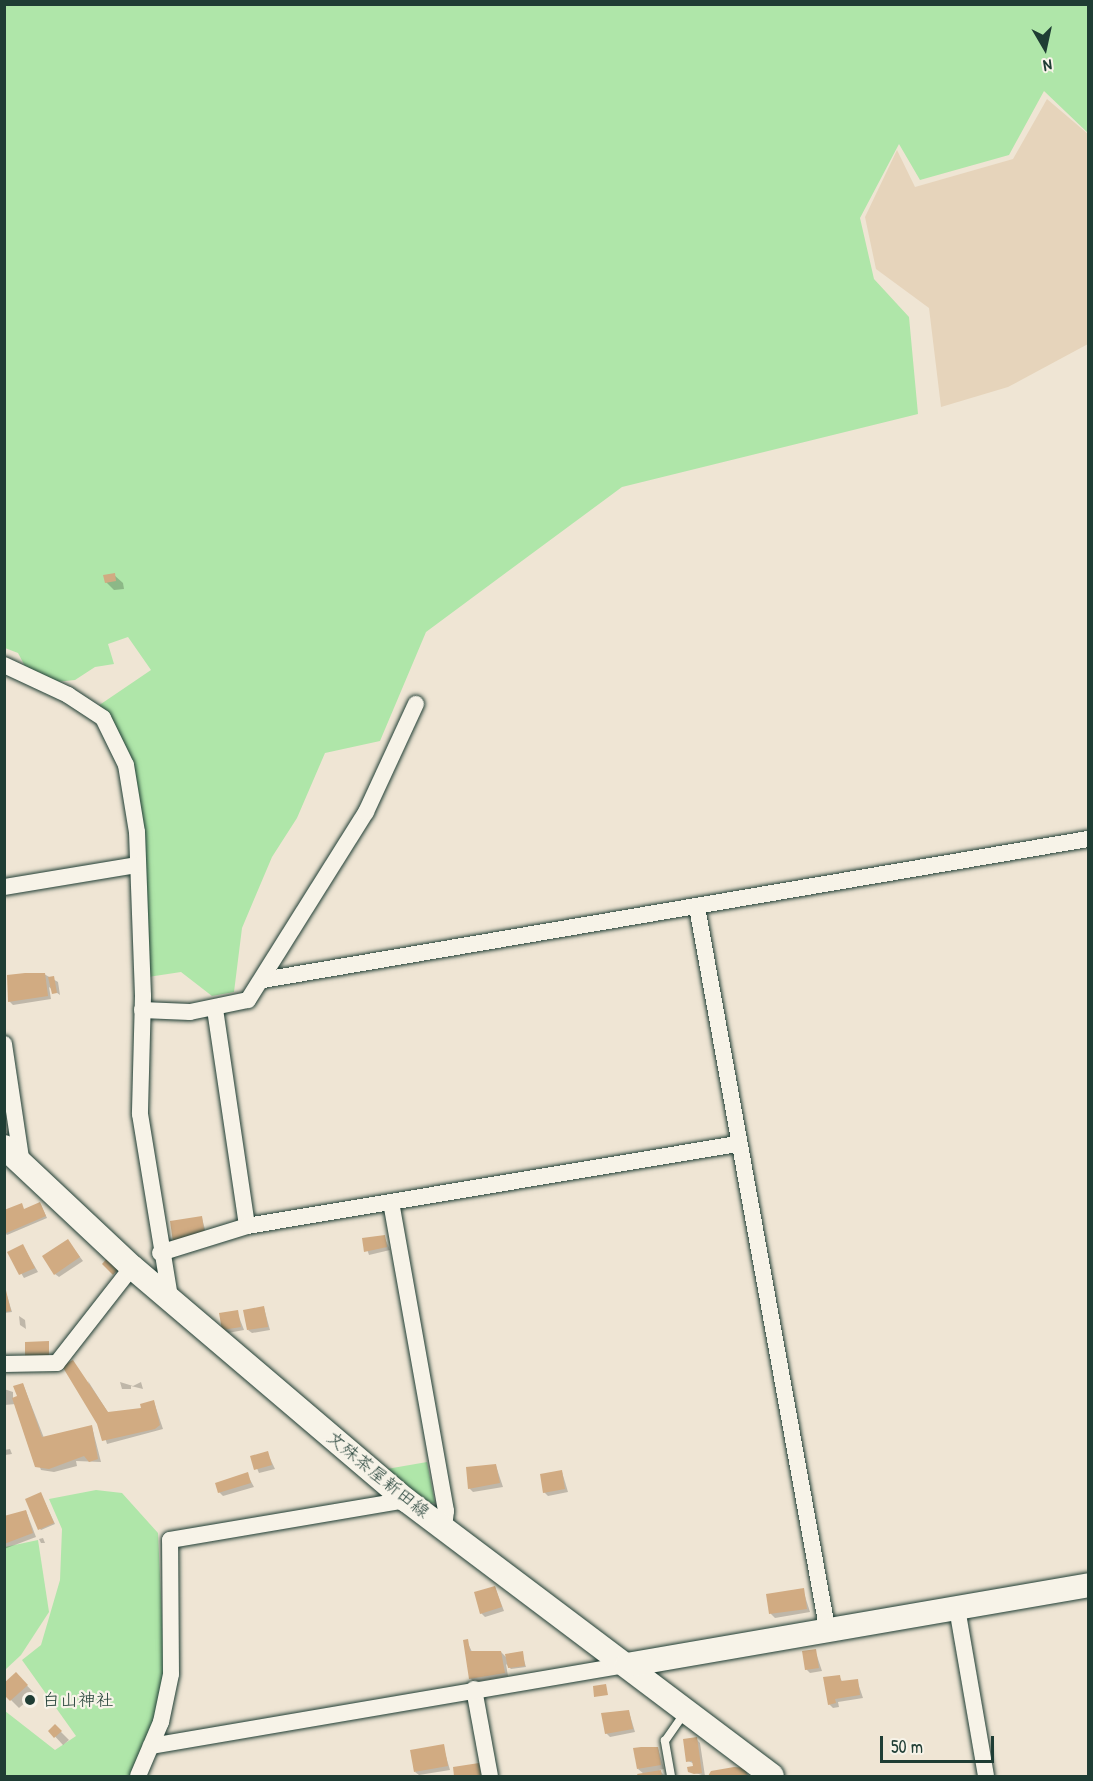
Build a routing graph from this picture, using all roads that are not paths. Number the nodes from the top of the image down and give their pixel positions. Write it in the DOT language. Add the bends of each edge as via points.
graph roads {
  1 [pos="4,665"];
  2 [pos="416,704"];
  3 [pos="1089,839"];
  4 [pos="137,865"];
  5 [pos="4,887"];
  6 [pos="697,907"];
  7 [pos="263,980"];
  8 [pos="215,1009"];
  9 [pos="142,1010"];
  10 [pos="4,1044"];
  11 [pos="739,1144"];
  12 [pos="4,1147"];
  13 [pos="22,1165"];
  14 [pos="391,1202"];
  15 [pos="248,1226"];
  16 [pos="160,1253"];
  17 [pos="132,1267"];
  18 [pos="170,1298"];
  19 [pos="4,1364"];
  20 [pos="406,1500"];
  21 [pos="444,1528"];
  22 [pos="1089,1585"];
  23 [pos="957,1608"];
  24 [pos="828,1632"];
  25 [pos="627,1665"];
  26 [pos="474,1689"];
  27 [pos="686,1710"];
  28 [pos="151,1746"];
  29 [pos="138,1776"];
  30 [pos="490,1776"];
  31 [pos="671,1776"];
  32 [pos="772,1776"];
  33 [pos="986,1776"];
  1 -- 4 [label="street" via="68,695 103,718 126,765 137,832"];
  2 -- 7 [label="street" via="366,812 267,965"];
  3 -- 6 [label="street"];
  4 -- 5 [label="street"];
  4 -- 9 [label="street"];
  6 -- 7 [label="street"];
  6 -- 11 [label="street"];
  7 -- 8 [label="street" via="248,1000"];
  8 -- 9 [label="street"];
  8 -- 15 [label="street"];
  9 -- 16 [label="street" via="140,1114"];
  10 -- 13 [label="street"];
  11 -- 14 [label="street"];
  11 -- 24 [label="street"];
  12 -- 13 [label="main road, 文殊茶屋新田線"];
  13 -- 17 [label="main road, 文殊茶屋新田線"];
  14 -- 15 [label="street"];
  14 -- 21 [label="street" via="446,1512"];
  15 -- 16 [label="street"];
  16 -- 18 [label="street"];
  17 -- 18 [label="main road, 文殊茶屋新田線"];
  17 -- 19 [label="street" via="57,1363"];
  18 -- 20 [label="main road, 文殊茶屋新田線"];
  20 -- 21 [label="main road, 文殊茶屋新田線"];
  20 -- 28 [label="street" via="170,1540 171,1674 161,1722"];
  21 -- 25 [label="main road, 文殊茶屋新田線"];
  22 -- 23 [label="main road"];
  23 -- 24 [label="main road"];
  23 -- 33 [label="street"];
  24 -- 25 [label="main road"];
  25 -- 26 [label="street"];
  25 -- 27 [label="main road, 文殊茶屋新田線"];
  26 -- 28 [label="street"];
  26 -- 30 [label="street"];
  27 -- 31 [label="lane" via="665,1741"];
  27 -- 32 [label="main road, 文殊茶屋新田線"];
  28 -- 29 [label="street"];
}
